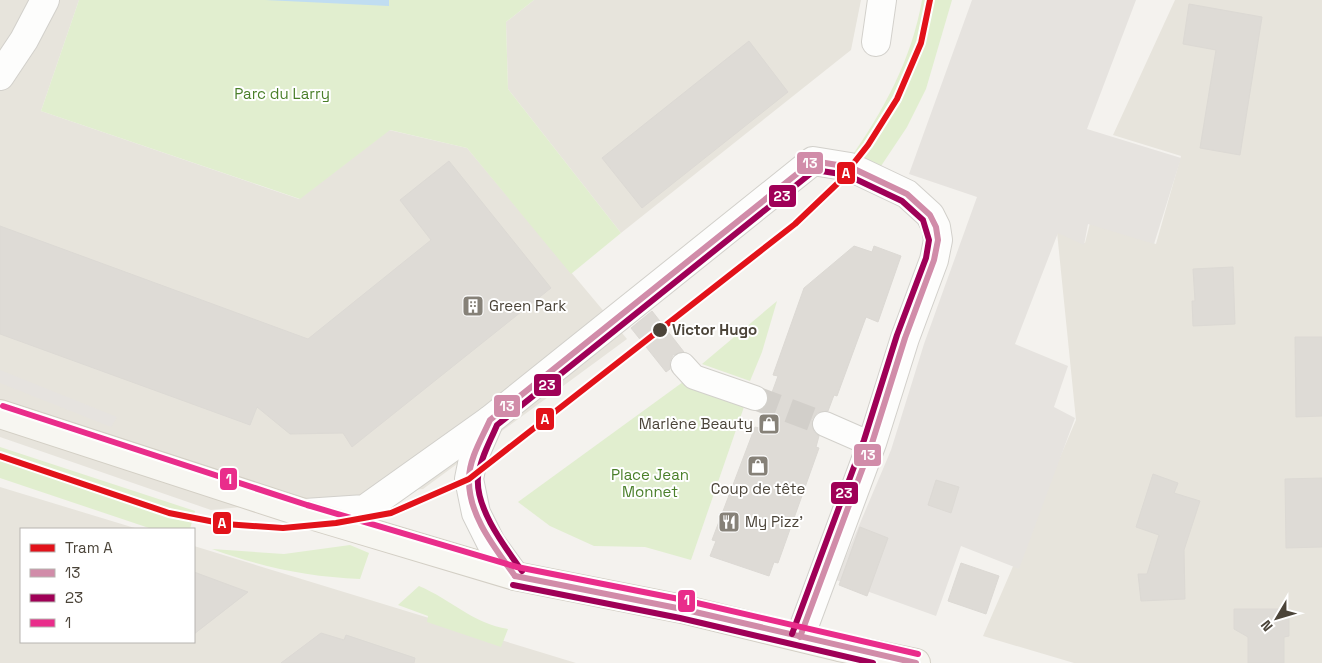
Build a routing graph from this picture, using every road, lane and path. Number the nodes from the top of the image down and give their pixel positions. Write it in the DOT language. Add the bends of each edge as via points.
graph roads {
  1 [pos="45,0"];
  2 [pos="882,0"];
  3 [pos="876,42"];
  4 [pos="0,76"];
  5 [pos="683,364"];
  6 [pos="755,398"];
  7 [pos="0,414"];
  8 [pos="490,420"];
  9 [pos="825,424"];
  10 [pos="856,438"];
  11 [pos="304,514"];
  12 [pos="516,576"];
  13 [pos="800,637"];
  14 [pos="916,663"];
  1 -- 4 [label="street"];
  2 -- 3 [label="street"];
  5 -- 6 [label="street" via="694,377"];
  7 -- 11 [label="main road"];
  8 -- 11 [label="street" via="364,509"];
  8 -- 12 [label="street" via="473,459 469,479 476,513 491,543"];
  8 -- 13 [label="street" via="813,161 850,167 907,194 930,215 936,227 938,240 934,260 872,443"];
  9 -- 10 [label="street"];
  11 -- 12 [label="main road"];
  12 -- 13 [label="main road" via="682,609"];
  13 -- 14 [label="main road"];
}
